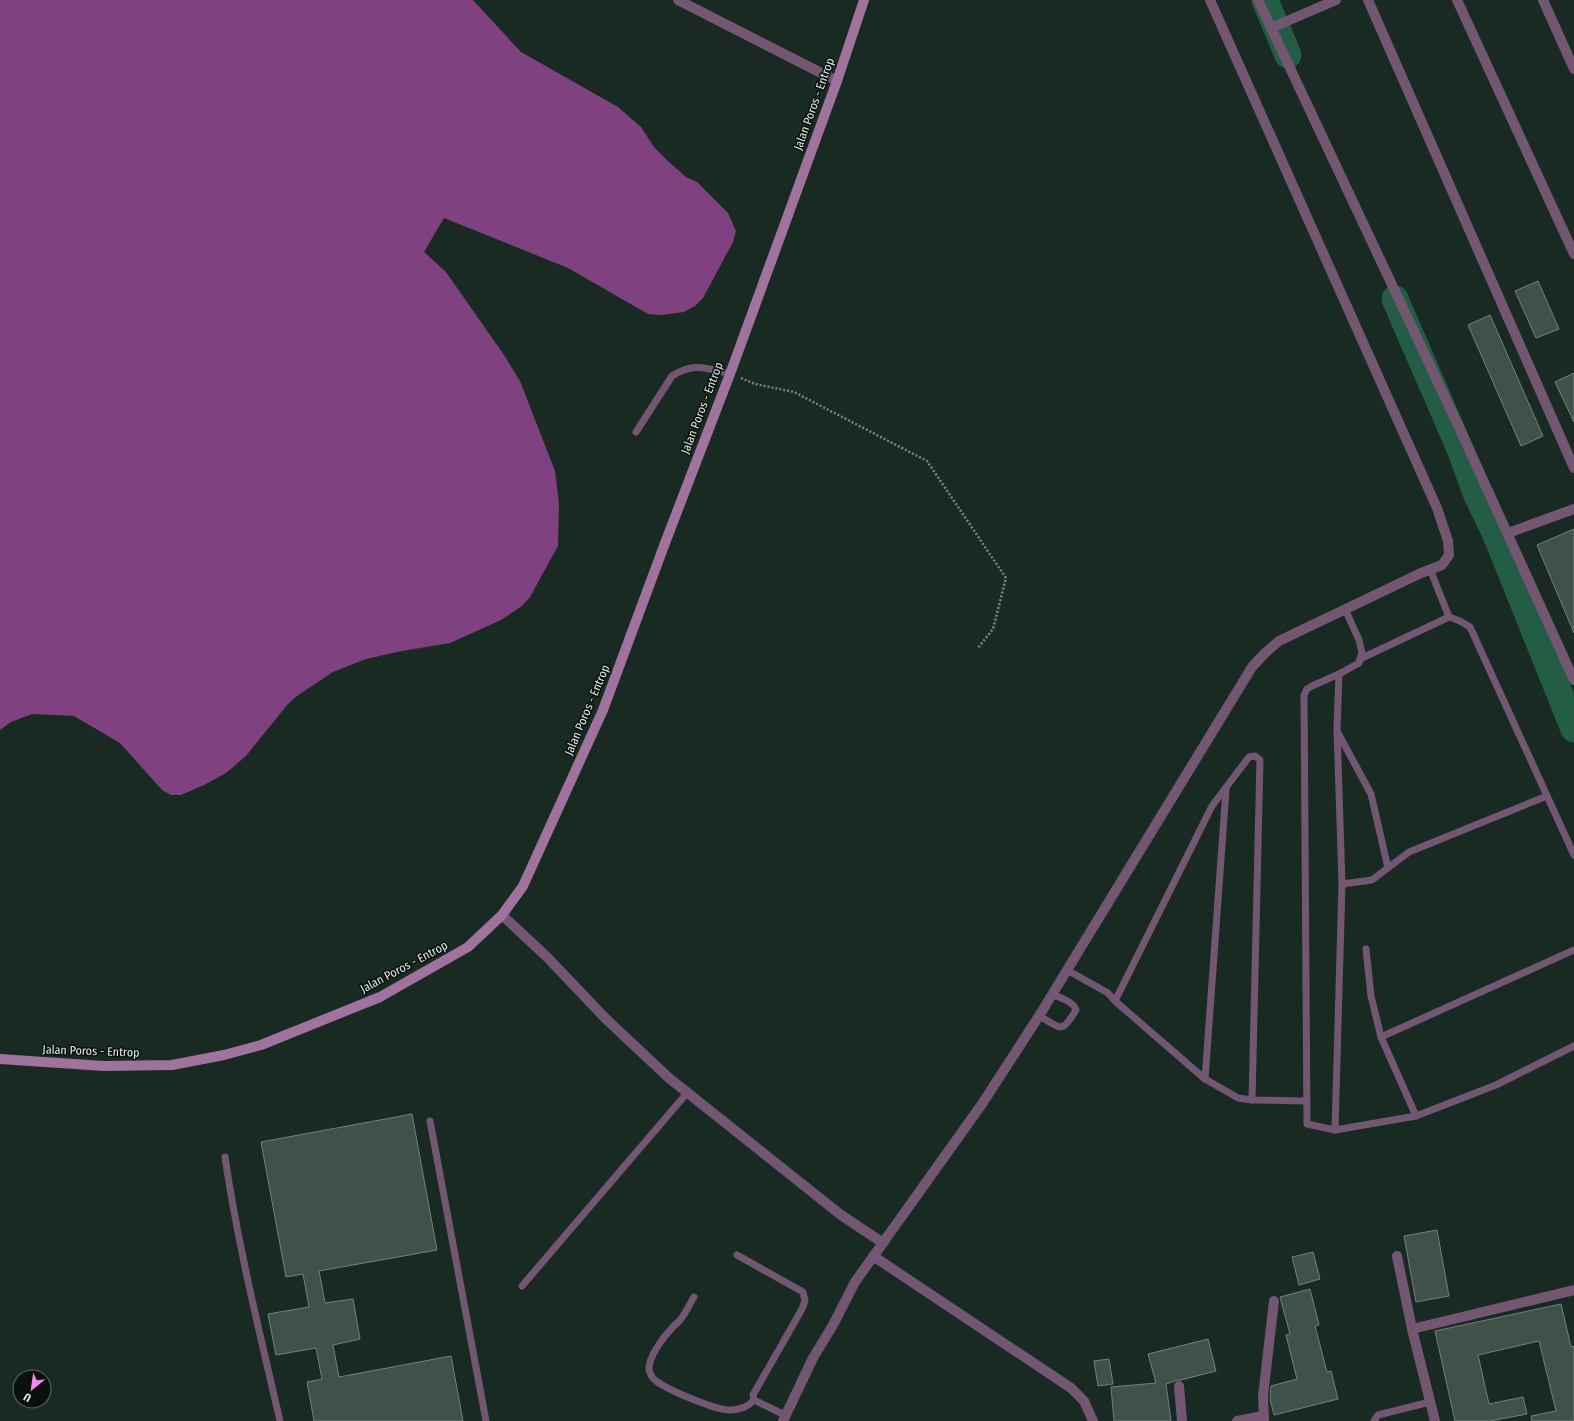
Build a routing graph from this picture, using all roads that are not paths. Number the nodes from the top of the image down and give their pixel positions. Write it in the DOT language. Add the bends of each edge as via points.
graph roads {
  1 [pos="678,0"];
  2 [pos="864,0"];
  3 [pos="1210,0"];
  4 [pos="1258,0"];
  5 [pos="1336,0"];
  6 [pos="1368,0"];
  7 [pos="1457,0"];
  8 [pos="1543,0"];
  9 [pos="1271,28"];
  10 [pos="1574,70"];
  11 [pos="837,81"];
  12 [pos="1572,242"];
  13 [pos="1574,254"];
  14 [pos="730,374"];
  15 [pos="636,432"];
  16 [pos="1574,468"];
  17 [pos="1574,509"];
  18 [pos="1508,533"];
  19 [pos="1430,569"];
  20 [pos="1347,614"];
  21 [pos="1448,617"];
  22 [pos="1360,659"];
  23 [pos="1339,674"];
  24 [pos="1574,680"];
  25 [pos="1337,729"];
  26 [pos="1226,789"];
  27 [pos="1547,796"];
  28 [pos="1574,855"];
  29 [pos="1388,868"];
  30 [pos="1342,884"];
  31 [pos="502,916"];
  32 [pos="1366,949"];
  33 [pos="1574,950"];
  34 [pos="1067,970"];
  35 [pos="1052,994"];
  36 [pos="1115,1001"];
  37 [pos="1039,1016"];
  38 [pos="1381,1037"];
  39 [pos="1574,1046"];
  40 [pos="0,1059"];
  41 [pos="1205,1079"];
  42 [pos="687,1093"];
  43 [pos="1252,1100"];
  44 [pos="1306,1101"];
  45 [pos="1416,1116"];
  46 [pos="430,1121"];
  47 [pos="1335,1130"];
  48 [pos="225,1157"];
  49 [pos="882,1243"];
  50 [pos="737,1255"];
  51 [pos="1397,1256"];
  52 [pos="877,1259"];
  53 [pos="522,1286"];
  54 [pos="1574,1290"];
  55 [pos="694,1297"];
  56 [pos="1274,1301"];
  57 [pos="1412,1329"];
  58 [pos="1179,1386"];
  59 [pos="754,1400"];
  60 [pos="1430,1402"];
  61 [pos="784,1418"];
  62 [pos="1264,1418"];
  63 [pos="280,1421"];
  64 [pos="486,1421"];
  65 [pos="1093,1421"];
  66 [pos="1182,1421"];
  67 [pos="1236,1421"];
  68 [pos="1374,1421"];
  69 [pos="1435,1421"];
  1 -- 11 [label="street"];
  2 -- 11 [label="main road, Jalan Poros - Entrop"];
  3 -- 19 [label="street" via="1437,508 1448,541 1449,555 1442,565"];
  4 -- 9 [label="street"];
  5 -- 9 [label="street"];
  6 -- 16 [label="street"];
  7 -- 12 [label="street"];
  8 -- 10 [label="street"];
  9 -- 18 [label="street"];
  11 -- 14 [label="main road, Jalan Poros - Entrop"];
  12 -- 13 [label="street"];
  14 -- 15 [label="lane" via="699,366 681,370 672,376"];
  14 -- 31 [label="main road, Jalan Poros - Entrop" via="603,710 523,886"];
  17 -- 18 [label="street"];
  18 -- 24 [label="street"];
  19 -- 20 [label="street"];
  19 -- 21 [label="lane"];
  20 -- 22 [label="lane" via="1362,653"];
  20 -- 34 [label="street" via="1279,641 1252,667"];
  21 -- 22 [label="lane"];
  21 -- 27 [label="lane" via="1470,627"];
  22 -- 23 [label="lane" via="1359,663"];
  23 -- 25 [label="lane"];
  23 -- 44 [label="lane" via="1307,689 1304,695"];
  25 -- 29 [label="lane" via="1370,794"];
  25 -- 30 [label="lane"];
  26 -- 36 [label="lane" via="1212,806"];
  26 -- 41 [label="lane"];
  26 -- 43 [label="lane" via="1249,757 1255,756 1260,760"];
  27 -- 28 [label="lane"];
  27 -- 29 [label="lane" via="1409,852"];
  29 -- 30 [label="lane" via="1372,880"];
  30 -- 47 [label="lane"];
  31 -- 40 [label="main road, Jalan Poros - Entrop" via="468,947 380,997 261,1045 172,1065 104,1066"];
  31 -- 42 [label="street" via="547,957 605,1018"];
  32 -- 38 [label="lane" via="1371,996"];
  33 -- 38 [label="lane"];
  34 -- 35 [label="street"];
  34 -- 36 [label="lane" via="1108,993"];
  35 -- 37 [label="street"];
  35 -- 37 [label="lane" via="1075,1007 1076,1010 1067,1026 1063,1028"];
  36 -- 41 [label="lane"];
  37 -- 49 [label="street" via="982,1104"];
  38 -- 45 [label="lane"];
  39 -- 45 [label="lane" via="1496,1085"];
  41 -- 43 [label="lane" via="1238,1098"];
  42 -- 49 [label="street" via="841,1215"];
  42 -- 53 [label="lane"];
  43 -- 44 [label="lane"];
  44 -- 47 [label="lane" via="1307,1124"];
  45 -- 47 [label="lane"];
  46 -- 64 [label="lane"];
  48 -- 63 [label="lane" via="244,1263"];
  49 -- 52 [label="street"];
  50 -- 59 [label="lane" via="803,1292 805,1300 755,1390"];
  51 -- 57 [label="street"];
  52 -- 61 [label="street" via="855,1282 813,1358"];
  52 -- 65 [label="street" via="1071,1388 1084,1401"];
  54 -- 57 [label="street"];
  55 -- 59 [label="lane" via="681,1320 665,1336 650,1360 649,1370 653,1378 681,1394 715,1407 729,1410 742,1408"];
  56 -- 62 [label="street" via="1266,1368"];
  57 -- 60 [label="street"];
  58 -- 66 [label="street"];
  59 -- 61 [label="lane"];
  60 -- 68 [label="lane" via="1378,1415"];
  60 -- 69 [label="street"];
  62 -- 67 [label="street"];
}
